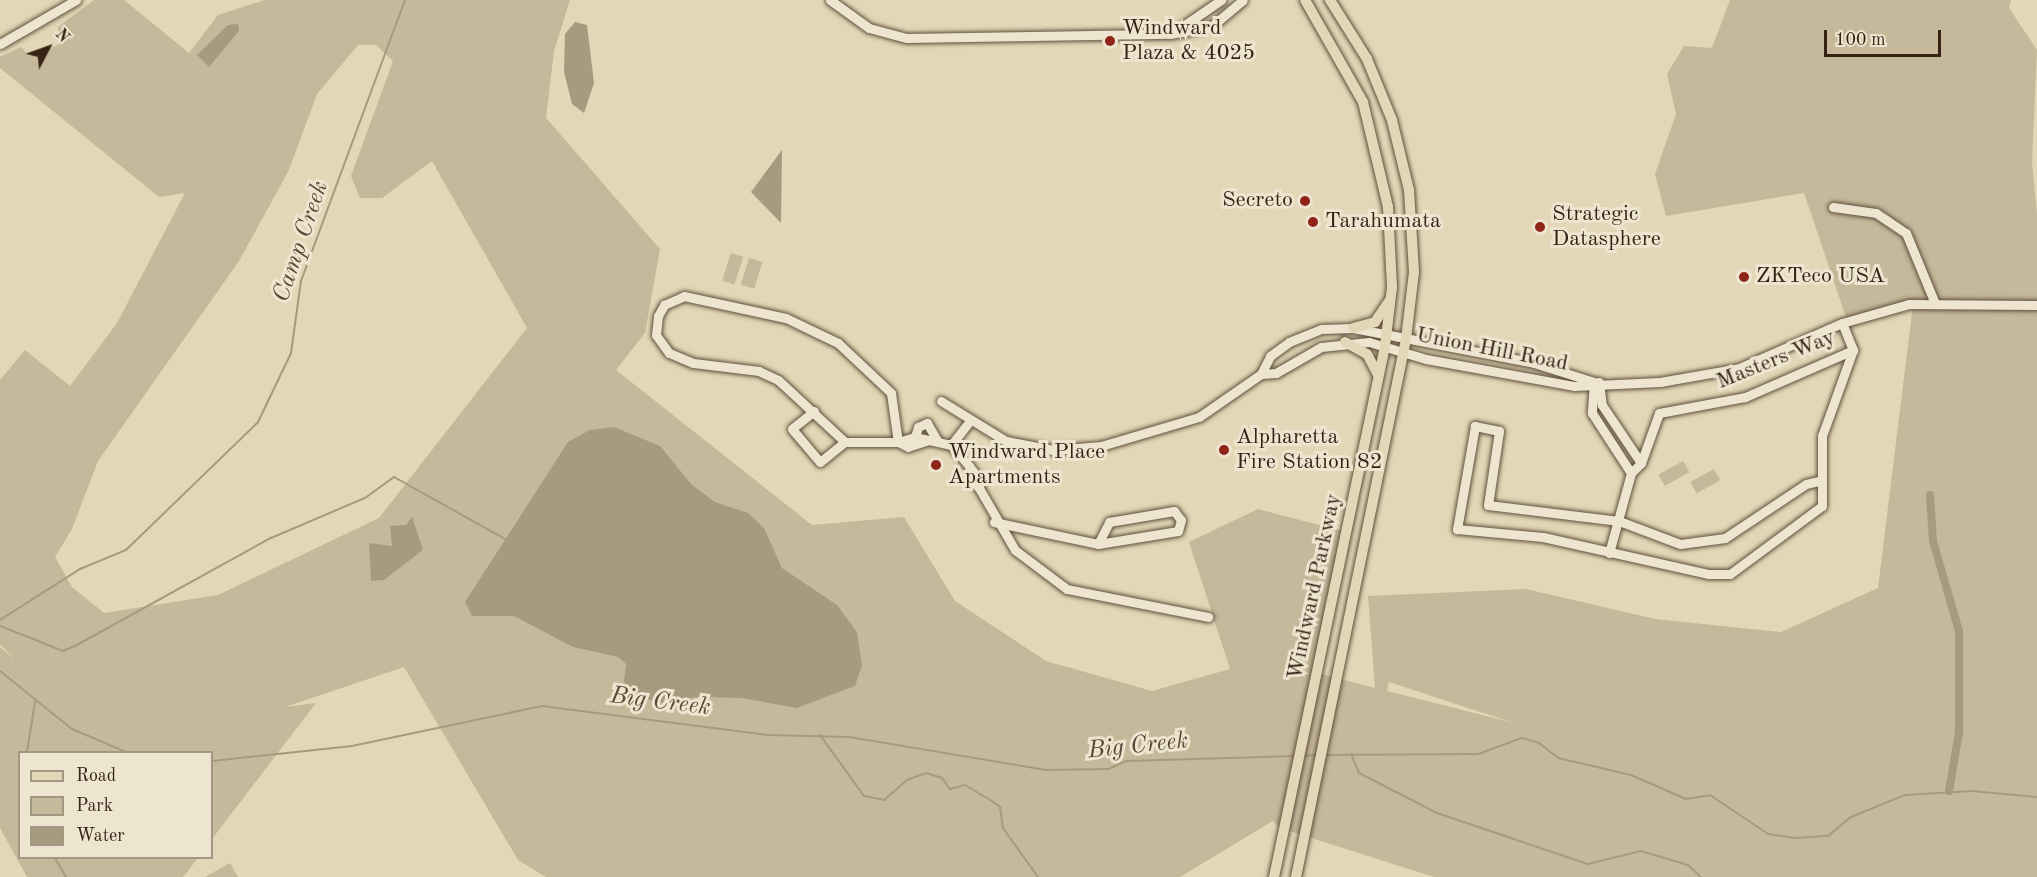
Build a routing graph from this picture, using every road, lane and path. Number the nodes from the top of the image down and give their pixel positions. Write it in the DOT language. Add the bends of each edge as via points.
graph roads {
  1 [pos="76,0"];
  2 [pos="830,0"];
  3 [pos="1221,0"];
  4 [pos="1243,0"];
  5 [pos="1305,0"];
  6 [pos="1330,0"];
  7 [pos="1170,34"];
  8 [pos="0,44"];
  9 [pos="1833,207"];
  10 [pos="1391,298"];
  11 [pos="1934,301"];
  12 [pos="2034,305"];
  13 [pos="1842,323"];
  14 [pos="1353,328"];
  15 [pos="1386,334"];
  16 [pos="1406,339"];
  17 [pos="1345,342"];
  18 [pos="1385,346"];
  19 [pos="1853,350"];
  20 [pos="1403,352"];
  21 [pos="1527,362"];
  22 [pos="1261,374"];
  23 [pos="1378,375"];
  24 [pos="1526,378"];
  25 [pos="1596,382"];
  26 [pos="941,401"];
  27 [pos="1602,405"];
  28 [pos="814,411"];
  29 [pos="1593,413"];
  30 [pos="969,422"];
  31 [pos="933,440"];
  32 [pos="845,442"];
  33 [pos="898,442"];
  34 [pos="914,442"];
  35 [pos="951,445"];
  36 [pos="1641,463"];
  37 [pos="1631,473"];
  38 [pos="1819,481"];
  39 [pos="1619,521"];
  40 [pos="994,522"];
  41 [pos="1098,544"];
  42 [pos="1609,553"];
  43 [pos="1208,617"];
  44 [pos="1274,877"];
  45 [pos="1296,877"];
  1 -- 8 [label="street"];
  2 -- 7 [label="street" via="869,28 907,38"];
  3 -- 7 [label="street"];
  4 -- 7 [label="street" via="1212,26"];
  5 -- 10 [label="main road, Windward Parkway" via="1363,102 1388,207"];
  6 -- 16 [label="main road, Windward Parkway" via="1366,59 1401,152 1414,253"];
  9 -- 11 [label="street" via="1876,213 1906,233"];
  10 -- 14 [label="main road" via="1375,322"];
  10 -- 15 [label="main road, Windward Parkway"];
  11 -- 12 [label="street, Union Hill Road"];
  11 -- 13 [label="street, Union Hill Road"];
  13 -- 19 [label="street, Masters Way"];
  13 -- 25 [label="street, Union Hill Road" via="1739,368 1672,381"];
  14 -- 15 [label="street, Union Hill Road"];
  14 -- 22 [label="street, Union Hill Road" via="1302,335 1270,356"];
  15 -- 16 [label="street, Union Hill Road"];
  15 -- 18 [label="main road, Windward Parkway"];
  16 -- 20 [label="main road, Windward Parkway"];
  16 -- 21 [label="street, Union Hill Road"];
  17 -- 18 [label="street, Union Hill Road"];
  17 -- 22 [label="street" via="1321,347 1276,373"];
  17 -- 23 [label="main road" via="1367,354"];
  18 -- 20 [label="street, Union Hill Road"];
  18 -- 23 [label="main road, Windward Parkway"];
  19 -- 36 [label="street, Masters Way" via="1745,397 1659,413"];
  19 -- 38 [label="street, Masters Way" via="1822,436"];
  20 -- 24 [label="street, Union Hill Road"];
  20 -- 45 [label="main road, Windward Parkway"];
  21 -- 24 [label="street"];
  21 -- 25 [label="street, Union Hill Road"];
  22 -- 30 [label="street" via="1184,425 1101,446 1074,450 1026,446"];
  23 -- 44 [label="main road, Windward Parkway"];
  24 -- 25 [label="street, Union Hill Road" via="1574,386"];
  25 -- 27 [label="street"];
  25 -- 29 [label="street"];
  26 -- 30 [label="street"];
  27 -- 29 [label="street"];
  27 -- 36 [label="street"];
  28 -- 32 [label="street"];
  28 -- 32 [label="street" via="792,429 820,462"];
  28 -- 33 [label="street" via="789,386 759,371 693,363 669,353 656,335 664,305 684,296 714,298 829,337 891,393"];
  29 -- 37 [label="street"];
  30 -- 35 [label="street"];
  31 -- 34 [label="street"];
  31 -- 34 [label="street" via="927,423"];
  31 -- 35 [label="street"];
  32 -- 33 [label="street"];
  33 -- 34 [label="street"];
  35 -- 40 [label="street" via="969,466"];
  36 -- 37 [label="street, Masters Way"];
  37 -- 39 [label="street"];
  38 -- 39 [label="street" via="1707,544 1680,544"];
  38 -- 42 [label="street, Masters Way" via="1822,506 1730,574"];
  39 -- 42 [label="street"];
  39 -- 42 [label="street" via="1488,504 1499,431 1476,426 1457,529 1544,537"];
  40 -- 41 [label="street"];
  40 -- 43 [label="street" via="1039,572 1067,589"];
  41 -- 41 [label="street" via="1178,531 1181,520 1174,511 1109,522"];
}
